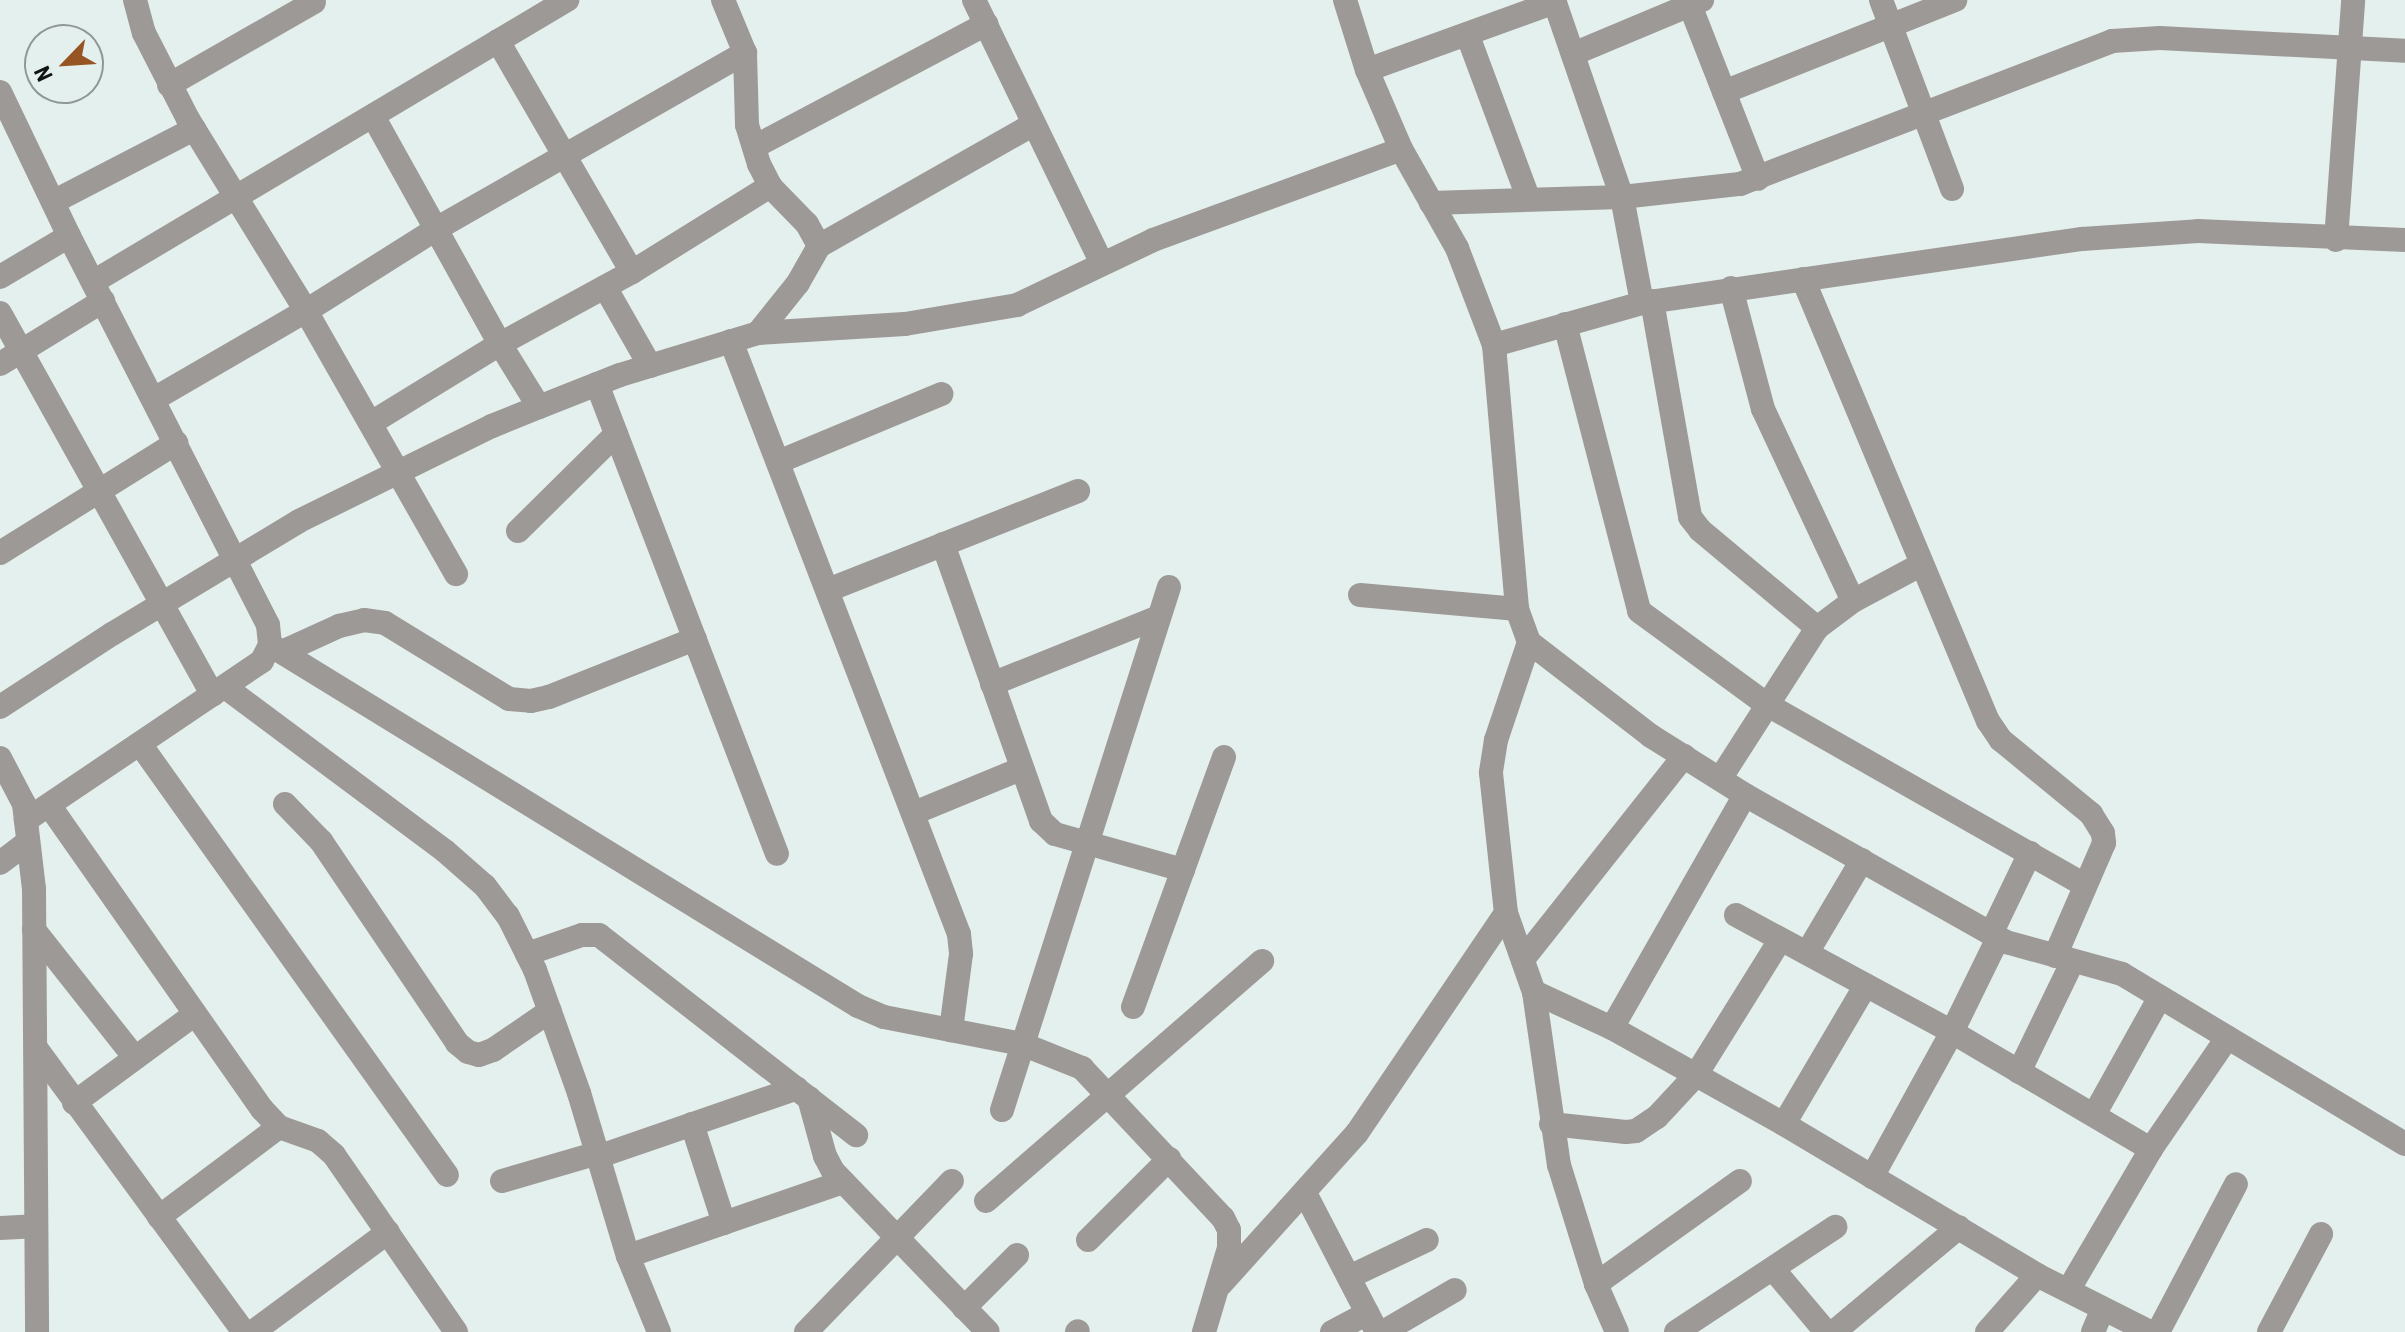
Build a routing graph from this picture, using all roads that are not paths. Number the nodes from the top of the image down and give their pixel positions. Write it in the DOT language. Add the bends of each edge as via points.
graph roads {
  1 [pos="135,0"];
  2 [pos="567,0"];
  3 [pos="723,0"];
  4 [pos="974,0"];
  5 [pos="1345,0"];
  6 [pos="1881,0"];
  7 [pos="1955,0"];
  8 [pos="2353,0"];
  9 [pos="1555,1"];
  10 [pos="314,2"];
  11 [pos="1693,2"];
  12 [pos="986,24"];
  13 [pos="1892,27"];
  14 [pos="1468,36"];
  15 [pos="498,41"];
  16 [pos="2351,47"];
  17 [pos="2405,51"];
  18 [pos="745,53"];
  19 [pos="1573,54"];
  20 [pos="1367,70"];
  21 [pos="169,85"];
  22 [pos="0,92"];
  23 [pos="1724,92"];
  24 [pos="1925,113"];
  25 [pos="373,116"];
  26 [pos="1034,124"];
  27 [pos="194,129"];
  28 [pos="754,147"];
  29 [pos="1401,149"];
  30 [pos="567,155"];
  31 [pos="1758,179"];
  32 [pos="770,186"];
  33 [pos="1952,189"];
  34 [pos="1528,197"];
  35 [pos="1622,197"];
  36 [pos="236,198"];
  37 [pos="53,202"];
  38 [pos="1431,203"];
  39 [pos="436,229"];
  40 [pos="69,236"];
  41 [pos="2336,240"];
  42 [pos="2405,240"];
  43 [pos="819,246"];
  44 [pos="1102,264"];
  45 [pos="632,272"];
  46 [pos="0,277"];
  47 [pos="1803,279"];
  48 [pos="605,287"];
  49 [pos="1731,288"];
  50 [pos="98,292"];
  51 [pos="1647,302"];
  52 [pos="306,311"];
  53 [pos="0,313"];
  54 [pos="1565,324"];
  55 [pos="758,333"];
  56 [pos="731,341"];
  57 [pos="500,344"];
  58 [pos="1494,345"];
  59 [pos="21,351"];
  60 [pos="0,364"];
  61 [pos="650,366"];
  62 [pos="597,384"];
  63 [pos="941,394"];
  64 [pos="154,399"];
  65 [pos="539,407"];
  66 [pos="371,423"];
  67 [pos="616,434"];
  68 [pos="176,443"];
  69 [pos="778,462"];
  70 [pos="399,472"];
  71 [pos="1078,491"];
  72 [pos="98,492"];
  73 [pos="518,531"];
  74 [pos="943,544"];
  75 [pos="0,553"];
  76 [pos="234,560"];
  77 [pos="1920,565"];
  78 [pos="456,574"];
  79 [pos="1169,587"];
  80 [pos="828,590"];
  81 [pos="1360,595"];
  82 [pos="1853,601"];
  83 [pos="162,604"];
  84 [pos="1517,609"];
  85 [pos="1159,617"];
  86 [pos="1817,628"];
  87 [pos="695,639"];
  88 [pos="1529,642"];
  89 [pos="276,649"];
  90 [pos="992,684"];
  91 [pos="219,691"];
  92 [pos="1766,704"];
  93 [pos="0,707"];
  94 [pos="140,744"];
  95 [pos="1684,756"];
  96 [pos="1224,757"];
  97 [pos="0,758"];
  98 [pos="1021,769"];
  99 [pos="1720,779"];
  100 [pos="1745,795"];
  101 [pos="285,804"];
  102 [pos="49,805"];
  103 [pos="914,813"];
  104 [pos="27,831"];
  105 [pos="1087,843"];
  106 [pos="2030,853"];
  107 [pos="777,854"];
  108 [pos="1862,860"];
  109 [pos="0,863"];
  110 [pos="1183,870"];
  111 [pos="2085,885"];
  112 [pos="1506,913"];
  113 [pos="1736,915"];
  114 [pos="34,930"];
  115 [pos="1995,936"];
  116 [pos="1780,940"];
  117 [pos="1807,953"];
  118 [pos="527,954"];
  119 [pos="1524,958"];
  120 [pos="2064,958"];
  121 [pos="1262,961"];
  122 [pos="1866,985"];
  123 [pos="1534,992"];
  124 [pos="2160,997"];
  125 [pos="1133,1007"];
  126 [pos="550,1011"];
  127 [pos="195,1014"];
  128 [pos="1612,1028"];
  129 [pos="951,1030"];
  130 [pos="1952,1032"];
  131 [pos="2227,1038"];
  132 [pos="1022,1044"];
  133 [pos="36,1048"];
  134 [pos="135,1058"];
  135 [pos="2019,1072"];
  136 [pos="1696,1075"];
  137 [pos="803,1093"];
  138 [pos="1110,1094"];
  139 [pos="74,1103"];
  140 [pos="1002,1110"];
  141 [pos="2094,1115"];
  142 [pos="692,1124"];
  143 [pos="1551,1124"];
  144 [pos="1784,1124"];
  145 [pos="279,1127"];
  146 [pos="856,1135"];
  147 [pos="2405,1144"];
  148 [pos="2151,1149"];
  149 [pos="599,1155"];
  150 [pos="1169,1159"];
  151 [pos="447,1175"];
  152 [pos="1872,1177"];
  153 [pos="502,1181"];
  154 [pos="952,1181"];
  155 [pos="1740,1181"];
  156 [pos="843,1182"];
  157 [pos="2236,1184"];
  158 [pos="1305,1193"];
  159 [pos="986,1201"];
  160 [pos="159,1217"];
  161 [pos="724,1223"];
  162 [pos="34,1226"];
  163 [pos="1835,1227"];
  164 [pos="1959,1227"];
  165 [pos="0,1228"];
  166 [pos="388,1232"];
  167 [pos="2321,1234"];
  168 [pos="898,1239"];
  169 [pos="1088,1240"];
  170 [pos="1427,1240"];
  171 [pos="1017,1255"];
  172 [pos="628,1256"];
  173 [pos="1773,1269"];
  174 [pos="2037,1275"];
  175 [pos="1349,1277"];
  176 [pos="1596,1284"];
  177 [pos="1218,1287"];
  178 [pos="2069,1289"];
  179 [pos="1455,1290"];
  180 [pos="964,1308"];
  181 [pos="2103,1309"];
  182 [pos="1372,1323"];
  183 [pos="37,1332"];
  184 [pos="244,1332"];
  185 [pos="253,1332"];
  186 [pos="456,1332"];
  187 [pos="659,1332"];
  188 [pos="806,1332"];
  189 [pos="988,1332"];
  190 [pos="1204,1332"];
  191 [pos="1332,1332"];
  192 [pos="1383,1332"];
  193 [pos="1617,1332"];
  194 [pos="1676,1332"];
  195 [pos="1826,1332"];
  196 [pos="1834,1332"];
  197 [pos="1987,1332"];
  198 [pos="2093,1332"];
  199 [pos="2150,1332"];
  200 [pos="2158,1332"];
  201 [pos="2269,1332"];
  1 -- 21 [label="street"];
  2 -- 15 [label="street"];
  3 -- 18 [label="street"];
  4 -- 12 [label="street"];
  5 -- 20 [label="street"];
  6 -- 13 [label="street"];
  7 -- 13 [label="street"];
  8 -- 16 [label="street"];
  9 -- 14 [label="street"];
  9 -- 19 [label="street"];
  10 -- 21 [label="street"];
  11 -- 19 [label="street"];
  11 -- 23 [label="street"];
  12 -- 26 [label="street"];
  12 -- 28 [label="street"];
  13 -- 23 [label="street"];
  13 -- 24 [label="street"];
  14 -- 20 [label="street"];
  14 -- 34 [label="street"];
  15 -- 25 [label="street"];
  15 -- 30 [label="street"];
  16 -- 17 [label="street"];
  16 -- 24 [label="street" via="2160,38 2112,41"];
  16 -- 41 [label="street"];
  18 -- 28 [label="street" via="747,125"];
  18 -- 30 [label="street"];
  19 -- 35 [label="street"];
  20 -- 29 [label="street"];
  21 -- 27 [label="street"];
  22 -- 37 [label="street"];
  23 -- 31 [label="street"];
  24 -- 31 [label="street"];
  24 -- 33 [label="street"];
  25 -- 36 [label="street"];
  25 -- 39 [label="street"];
  26 -- 43 [label="street"];
  26 -- 44 [label="street"];
  27 -- 36 [label="street"];
  27 -- 37 [label="street"];
  28 -- 32 [label="street"];
  29 -- 38 [label="street"];
  29 -- 44 [label="street"];
  30 -- 39 [label="street"];
  30 -- 45 [label="street"];
  31 -- 35 [label="street"];
  32 -- 43 [label="street" via="807,224"];
  32 -- 45 [label="street"];
  34 -- 35 [label="street"];
  34 -- 38 [label="street"];
  35 -- 51 [label="street"];
  36 -- 50 [label="street"];
  36 -- 52 [label="street"];
  37 -- 40 [label="street"];
  38 -- 58 [label="street" via="1457,248"];
  39 -- 52 [label="street"];
  39 -- 57 [label="street"];
  40 -- 46 [label="street"];
  40 -- 50 [label="street"];
  41 -- 42 [label="street"];
  41 -- 47 [label="street" via="2198,231 2139,233"];
  43 -- 55 [label="street" via="798,283"];
  44 -- 55 [label="street" via="1017,305 905,324"];
  45 -- 48 [label="street"];
  47 -- 49 [label="street"];
  47 -- 77 [label="street"];
  48 -- 57 [label="street"];
  48 -- 61 [label="street"];
  49 -- 51 [label="street"];
  49 -- 82 [label="street" via="1763,409"];
  50 -- 59 [label="street"];
  50 -- 64 [label="street"];
  51 -- 54 [label="street"];
  51 -- 86 [label="street" via="1690,517"];
  52 -- 64 [label="street"];
  52 -- 66 [label="street"];
  53 -- 59 [label="street"];
  54 -- 58 [label="street"];
  54 -- 92 [label="street" via="1639,611"];
  55 -- 56 [label="street"];
  56 -- 61 [label="street"];
  56 -- 69 [label="street"];
  57 -- 65 [label="street"];
  57 -- 66 [label="street"];
  58 -- 84 [label="street"];
  59 -- 60 [label="street"];
  59 -- 72 [label="street"];
  61 -- 62 [label="street"];
  62 -- 65 [label="street"];
  62 -- 67 [label="street"];
  63 -- 69 [label="street"];
  64 -- 68 [label="street"];
  65 -- 70 [label="street"];
  66 -- 70 [label="street"];
  67 -- 73 [label="street"];
  67 -- 87 [label="street"];
  68 -- 72 [label="street"];
  68 -- 76 [label="street"];
  69 -- 80 [label="street"];
  70 -- 76 [label="street"];
  70 -- 78 [label="street"];
  71 -- 74 [label="street"];
  72 -- 75 [label="street"];
  72 -- 83 [label="street"];
  74 -- 80 [label="street"];
  74 -- 90 [label="street"];
  76 -- 83 [label="street"];
  76 -- 89 [label="street"];
  77 -- 82 [label="street"];
  77 -- 111 [label="street" via="1995,732 2099,824 2104,843"];
  79 -- 85 [label="street"];
  80 -- 103 [label="street"];
  81 -- 84 [label="street"];
  82 -- 86 [label="street"];
  83 -- 91 [label="street"];
  83 -- 93 [label="street"];
  84 -- 88 [label="street"];
  85 -- 90 [label="street"];
  85 -- 105 [label="street"];
  86 -- 92 [label="street"];
  87 -- 89 [label="street" via="531,701 509,699 385,623 364,620"];
  87 -- 107 [label="street"];
  88 -- 95 [label="street"];
  88 -- 112 [label="street" via="1496,740 1491,773"];
  89 -- 91 [label="street"];
  89 -- 129 [label="street" via="858,1006 884,1017"];
  90 -- 98 [label="street"];
  91 -- 94 [label="street"];
  91 -- 118 [label="street" via="445,851 485,886"];
  92 -- 99 [label="street"];
  92 -- 106 [label="street"];
  94 -- 102 [label="street"];
  94 -- 151 [label="street"];
  95 -- 99 [label="street"];
  95 -- 119 [label="street"];
  96 -- 110 [label="street"];
  97 -- 104 [label="street" via="24,804"];
  98 -- 103 [label="street"];
  98 -- 105 [label="street" via="1041,821 1055,834"];
  99 -- 100 [label="street"];
  100 -- 108 [label="street"];
  100 -- 128 [label="street"];
  101 -- 126 [label="street" via="339,867 468,1052 493,1050"];
  102 -- 104 [label="street"];
  102 -- 127 [label="street"];
  103 -- 129 [label="street" via="959,934"];
  104 -- 109 [label="street"];
  104 -- 114 [label="street"];
  105 -- 110 [label="street"];
  105 -- 132 [label="street"];
  106 -- 111 [label="street"];
  106 -- 115 [label="street"];
  108 -- 115 [label="street"];
  108 -- 117 [label="street"];
  110 -- 125 [label="street"];
  111 -- 120 [label="street"];
  112 -- 119 [label="street"];
  112 -- 158 [label="street" via="1357,1133"];
  113 -- 116 [label="street"];
  114 -- 133 [label="street"];
  114 -- 134 [label="street"];
  115 -- 120 [label="street"];
  115 -- 130 [label="street"];
  116 -- 117 [label="street"];
  116 -- 136 [label="street"];
  117 -- 122 [label="street"];
  118 -- 126 [label="street"];
  118 -- 137 [label="street" via="582,935 599,935"];
  119 -- 123 [label="street"];
  120 -- 124 [label="street" via="2122,974"];
  120 -- 135 [label="street"];
  121 -- 138 [label="street"];
  122 -- 130 [label="street"];
  122 -- 144 [label="street"];
  123 -- 128 [label="street"];
  123 -- 143 [label="street"];
  124 -- 131 [label="street"];
  124 -- 141 [label="street"];
  126 -- 149 [label="street"];
  127 -- 134 [label="street"];
  127 -- 145 [label="street"];
  128 -- 136 [label="street"];
  129 -- 132 [label="street"];
  130 -- 135 [label="street"];
  130 -- 152 [label="street"];
  131 -- 147 [label="street"];
  131 -- 148 [label="street"];
  132 -- 138 [label="street" via="1082,1068"];
  132 -- 140 [label="street"];
  133 -- 139 [label="street"];
  133 -- 162 [label="street"];
  134 -- 139 [label="street"];
  135 -- 141 [label="street"];
  136 -- 143 [label="street" via="1657,1117 1636,1131"];
  136 -- 144 [label="street"];
  137 -- 142 [label="street"];
  137 -- 146 [label="street"];
  137 -- 156 [label="street" via="825,1156"];
  138 -- 150 [label="street"];
  138 -- 159 [label="street"];
  139 -- 160 [label="street"];
  141 -- 148 [label="street"];
  142 -- 149 [label="street"];
  142 -- 161 [label="street"];
  143 -- 176 [label="street"];
  144 -- 152 [label="street"];
  145 -- 160 [label="street"];
  145 -- 166 [label="street" via="318,1141 334,1155"];
  148 -- 178 [label="street"];
  149 -- 153 [label="street"];
  149 -- 172 [label="street"];
  150 -- 169 [label="street"];
  150 -- 177 [label="street" via="1229,1230"];
  152 -- 164 [label="street"];
  154 -- 168 [label="street"];
  155 -- 176 [label="street"];
  156 -- 161 [label="street"];
  156 -- 168 [label="street"];
  157 -- 200 [label="street"];
  158 -- 175 [label="street"];
  158 -- 177 [label="street"];
  160 -- 184 [label="street"];
  161 -- 172 [label="street"];
  162 -- 165 [label="street"];
  162 -- 183 [label="street"];
  163 -- 173 [label="street"];
  164 -- 174 [label="street"];
  164 -- 196 [label="street"];
  166 -- 185 [label="street"];
  166 -- 186 [label="street"];
  167 -- 201 [label="street"];
  168 -- 180 [label="street"];
  168 -- 188 [label="street"];
  170 -- 175 [label="street"];
  171 -- 180 [label="street"];
  172 -- 187 [label="street"];
  173 -- 194 [label="street"];
  173 -- 195 [label="street"];
  174 -- 178 [label="street"];
  174 -- 197 [label="street"];
  175 -- 182 [label="street"];
  176 -- 193 [label="street"];
  177 -- 190 [label="street"];
  178 -- 181 [label="street"];
  179 -- 192 [label="street"];
  180 -- 189 [label="street"];
  181 -- 198 [label="street"];
  181 -- 199 [label="street"];
  182 -- 191 [label="street"];
}
